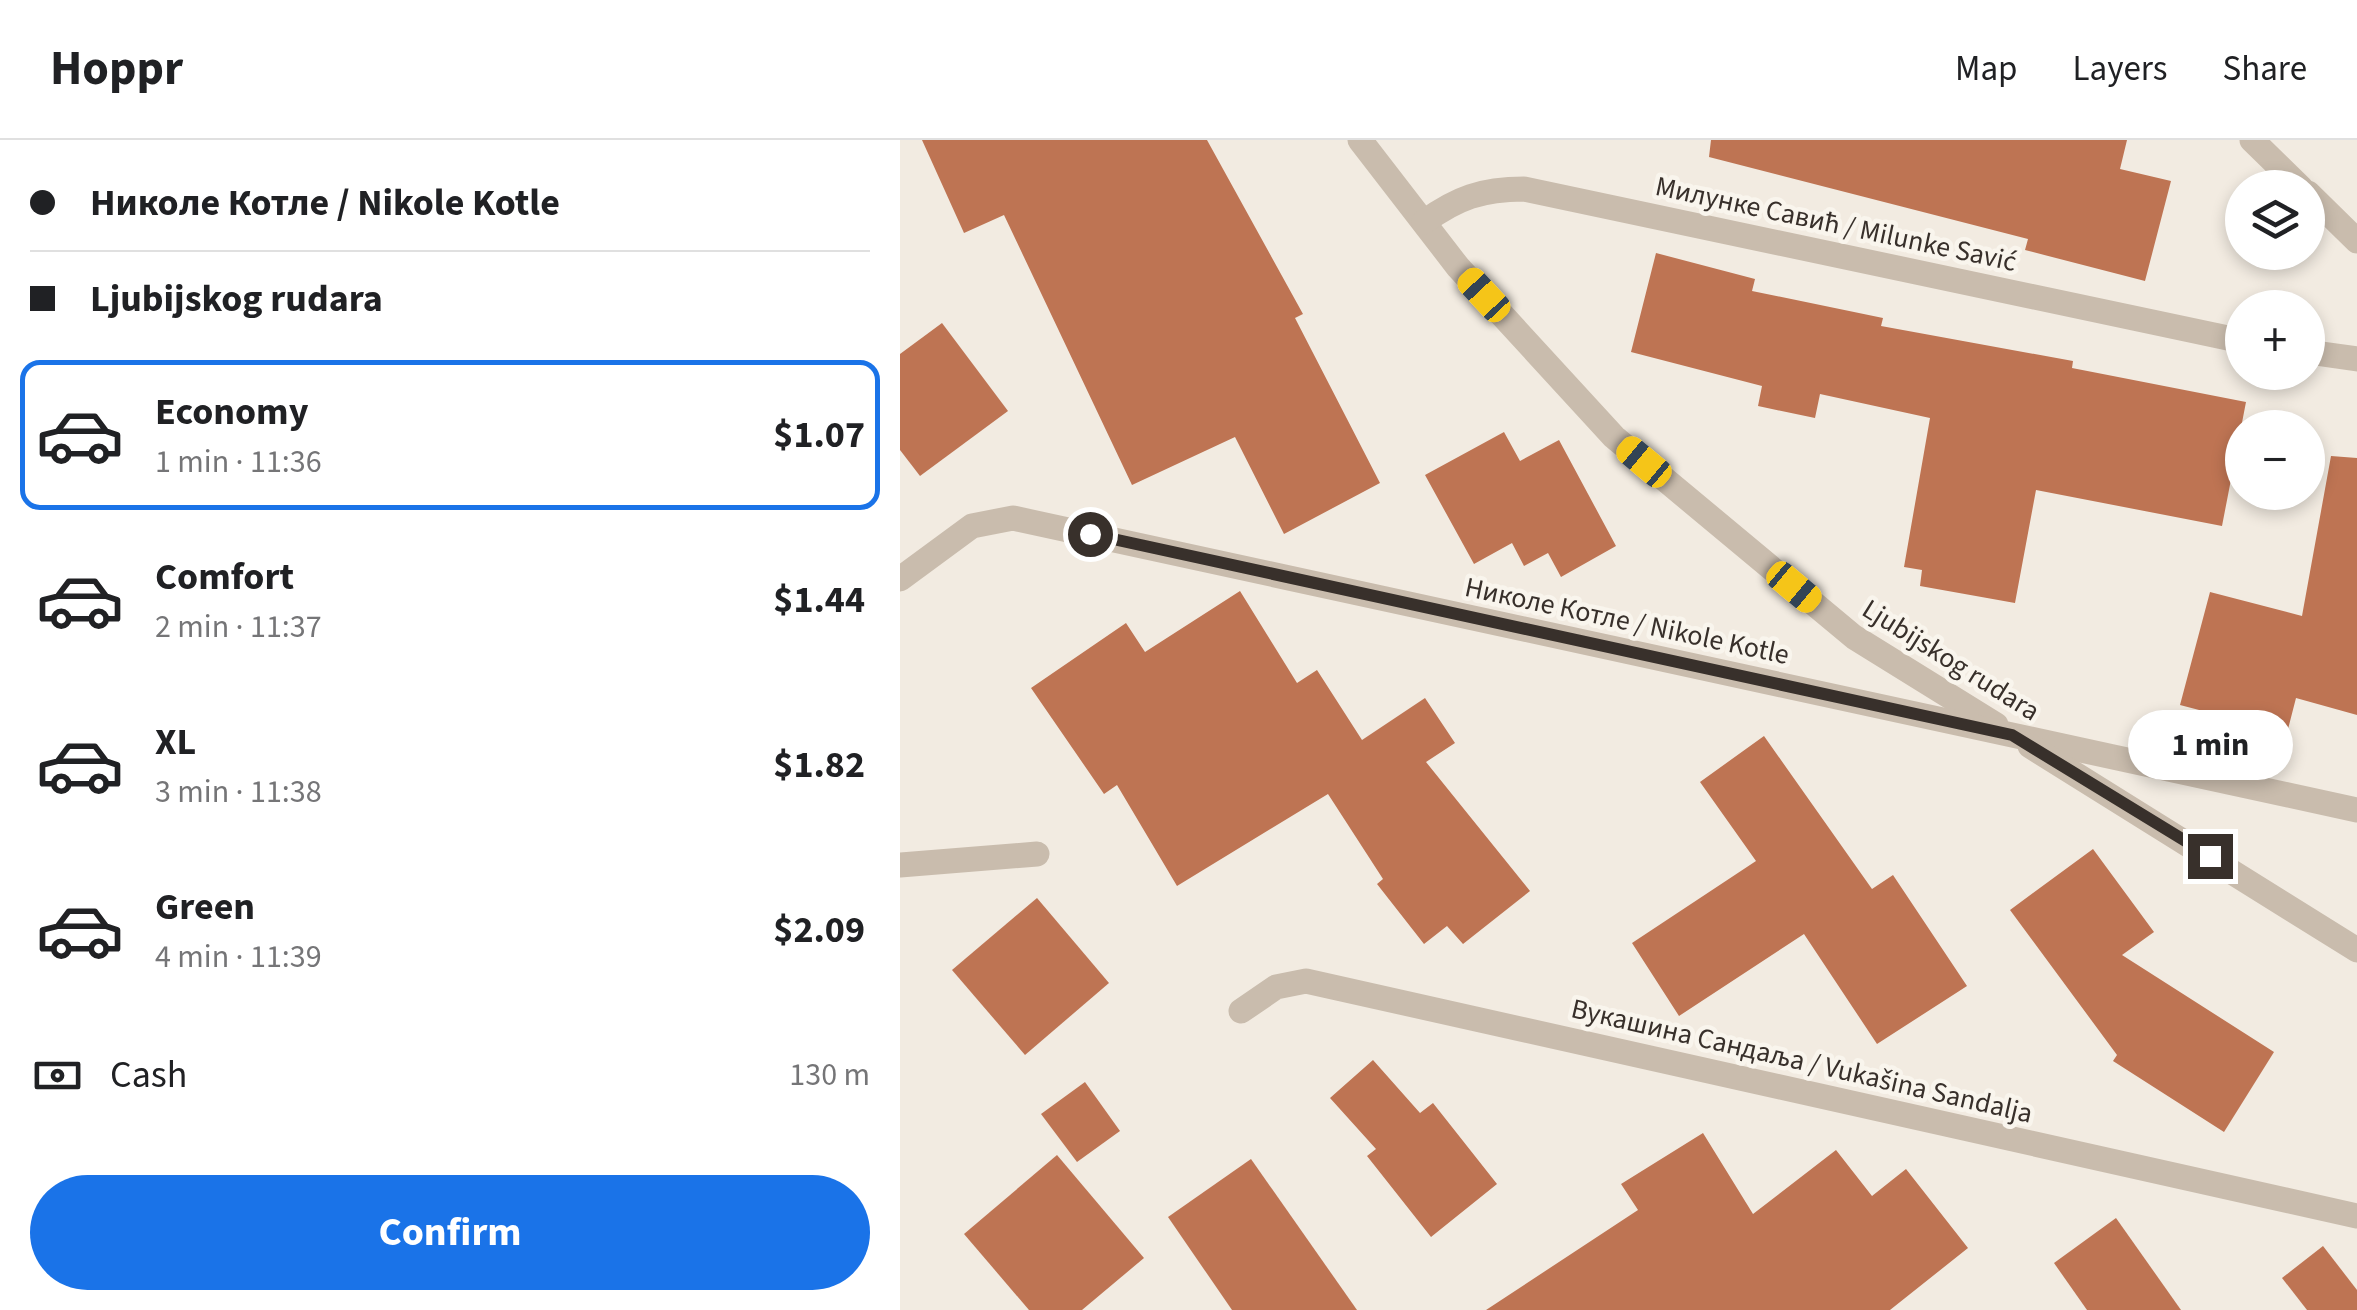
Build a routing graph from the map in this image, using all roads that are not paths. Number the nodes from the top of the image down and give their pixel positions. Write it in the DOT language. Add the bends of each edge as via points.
graph roads {
  1 [pos="1360,140"];
  2 [pos="2252,140"];
  3 [pos="2283,170"];
  4 [pos="2325,209"];
  5 [pos="1424,222"];
  6 [pos="2357,240"];
  7 [pos="2225,336"];
  8 [pos="2325,354"];
  9 [pos="2357,359"];
  10 [pos="900,579"];
  11 [pos="2012,735"];
  12 [pos="2357,810"];
  13 [pos="1037,854"];
  14 [pos="900,864"];
  15 [pos="2357,950"];
  16 [pos="1240,1011"];
  17 [pos="2357,1216"];
  1 -- 5 [label="street, Ljubijskog rudara"];
  2 -- 3 [label="street"];
  4 -- 6 [label="street"];
  5 -- 7 [label="street, Милунке Савић / Milunke Savić" via="1454,200 1487,189 1524,189"];
  5 -- 11 [label="street, Ljubijskog rudara" via="1614,437 1854,637"];
  8 -- 9 [label="street"];
  10 -- 11 [label="street, Николе Котле / Nikole Kotle" via="972,526 1012,518"];
  11 -- 12 [label="street, Николе Котле / Nikole Kotle"];
  11 -- 15 [label="street, Ljubijskog rudara"];
  13 -- 14 [label="street"];
  16 -- 17 [label="street, Вукашина Сандаља / Vukašina Sandalja" via="1276,987 1306,981"];
}
